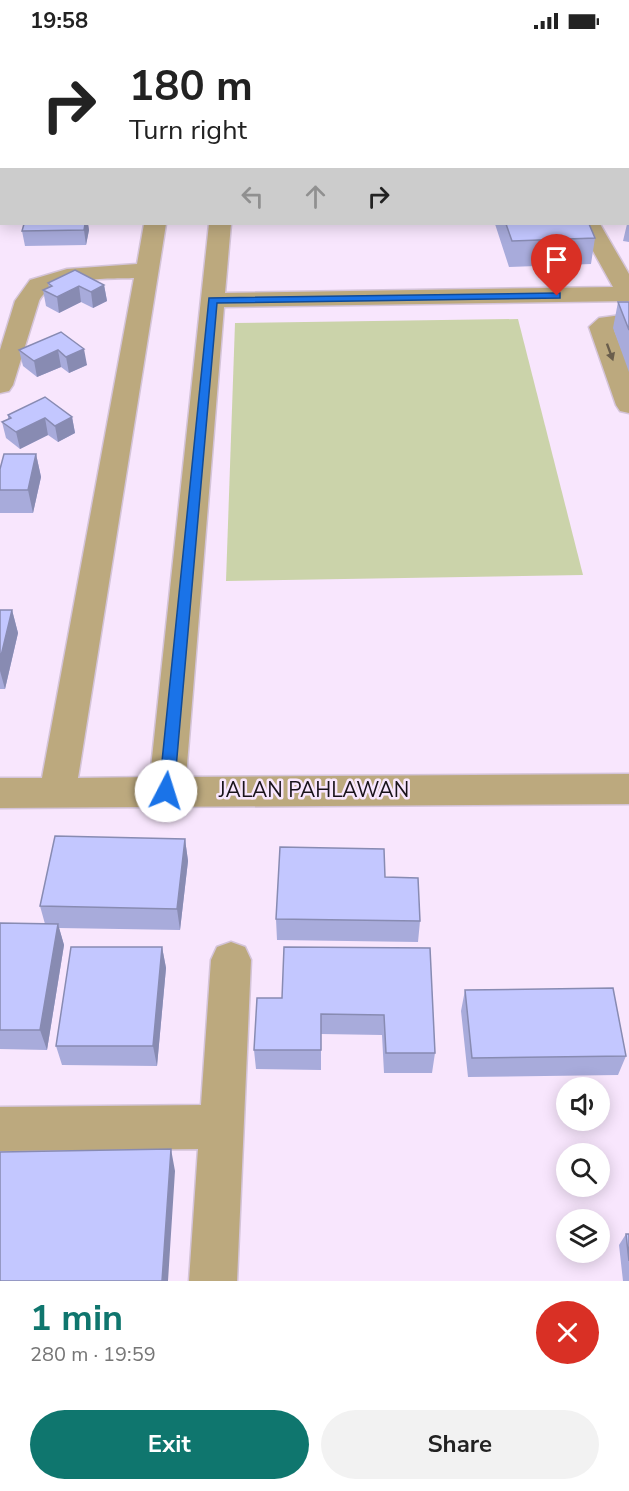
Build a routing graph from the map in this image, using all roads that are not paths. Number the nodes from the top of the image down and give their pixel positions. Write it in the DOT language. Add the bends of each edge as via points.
graph roads {
  1 [pos="0,42"];
  2 [pos="12,42"];
  3 [pos="62,42"];
  4 [pos="155,225"];
  5 [pos="220,225"];
  6 [pos="590,225"];
  7 [pos="147,271"];
  8 [pos="212,300"];
  9 [pos="629,321"];
  10 [pos="3,371"];
  11 [pos="629,405"];
  12 [pos="58,791"];
  13 [pos="166,791"];
  14 [pos="629,792"];
  15 [pos="0,793"];
  16 [pos="231,960"];
  17 [pos="221,1127"];
  18 [pos="0,1129"];
  19 [pos="213,1281"];
  1 -- 2 [label="street"];
  2 -- 3 [label="street"];
  4 -- 7 [label="street"];
  5 -- 8 [label="street"];
  6 -- 8 [label="street" via="629,294"];
  7 -- 10 [label="street" via="68,276 38,284 27,301"];
  7 -- 12 [label="street"];
  8 -- 13 [label="street"];
  9 -- 11 [label="street, one-way" via="601,327"];
  12 -- 13 [label="street, JALAN PAHLAWAN"];
  12 -- 15 [label="street, JALAN PAHLAWAN"];
  13 -- 14 [label="street, JALAN PAHLAWAN"];
  16 -- 17 [label="street"];
  17 -- 18 [label="street"];
  17 -- 19 [label="street"];
}
